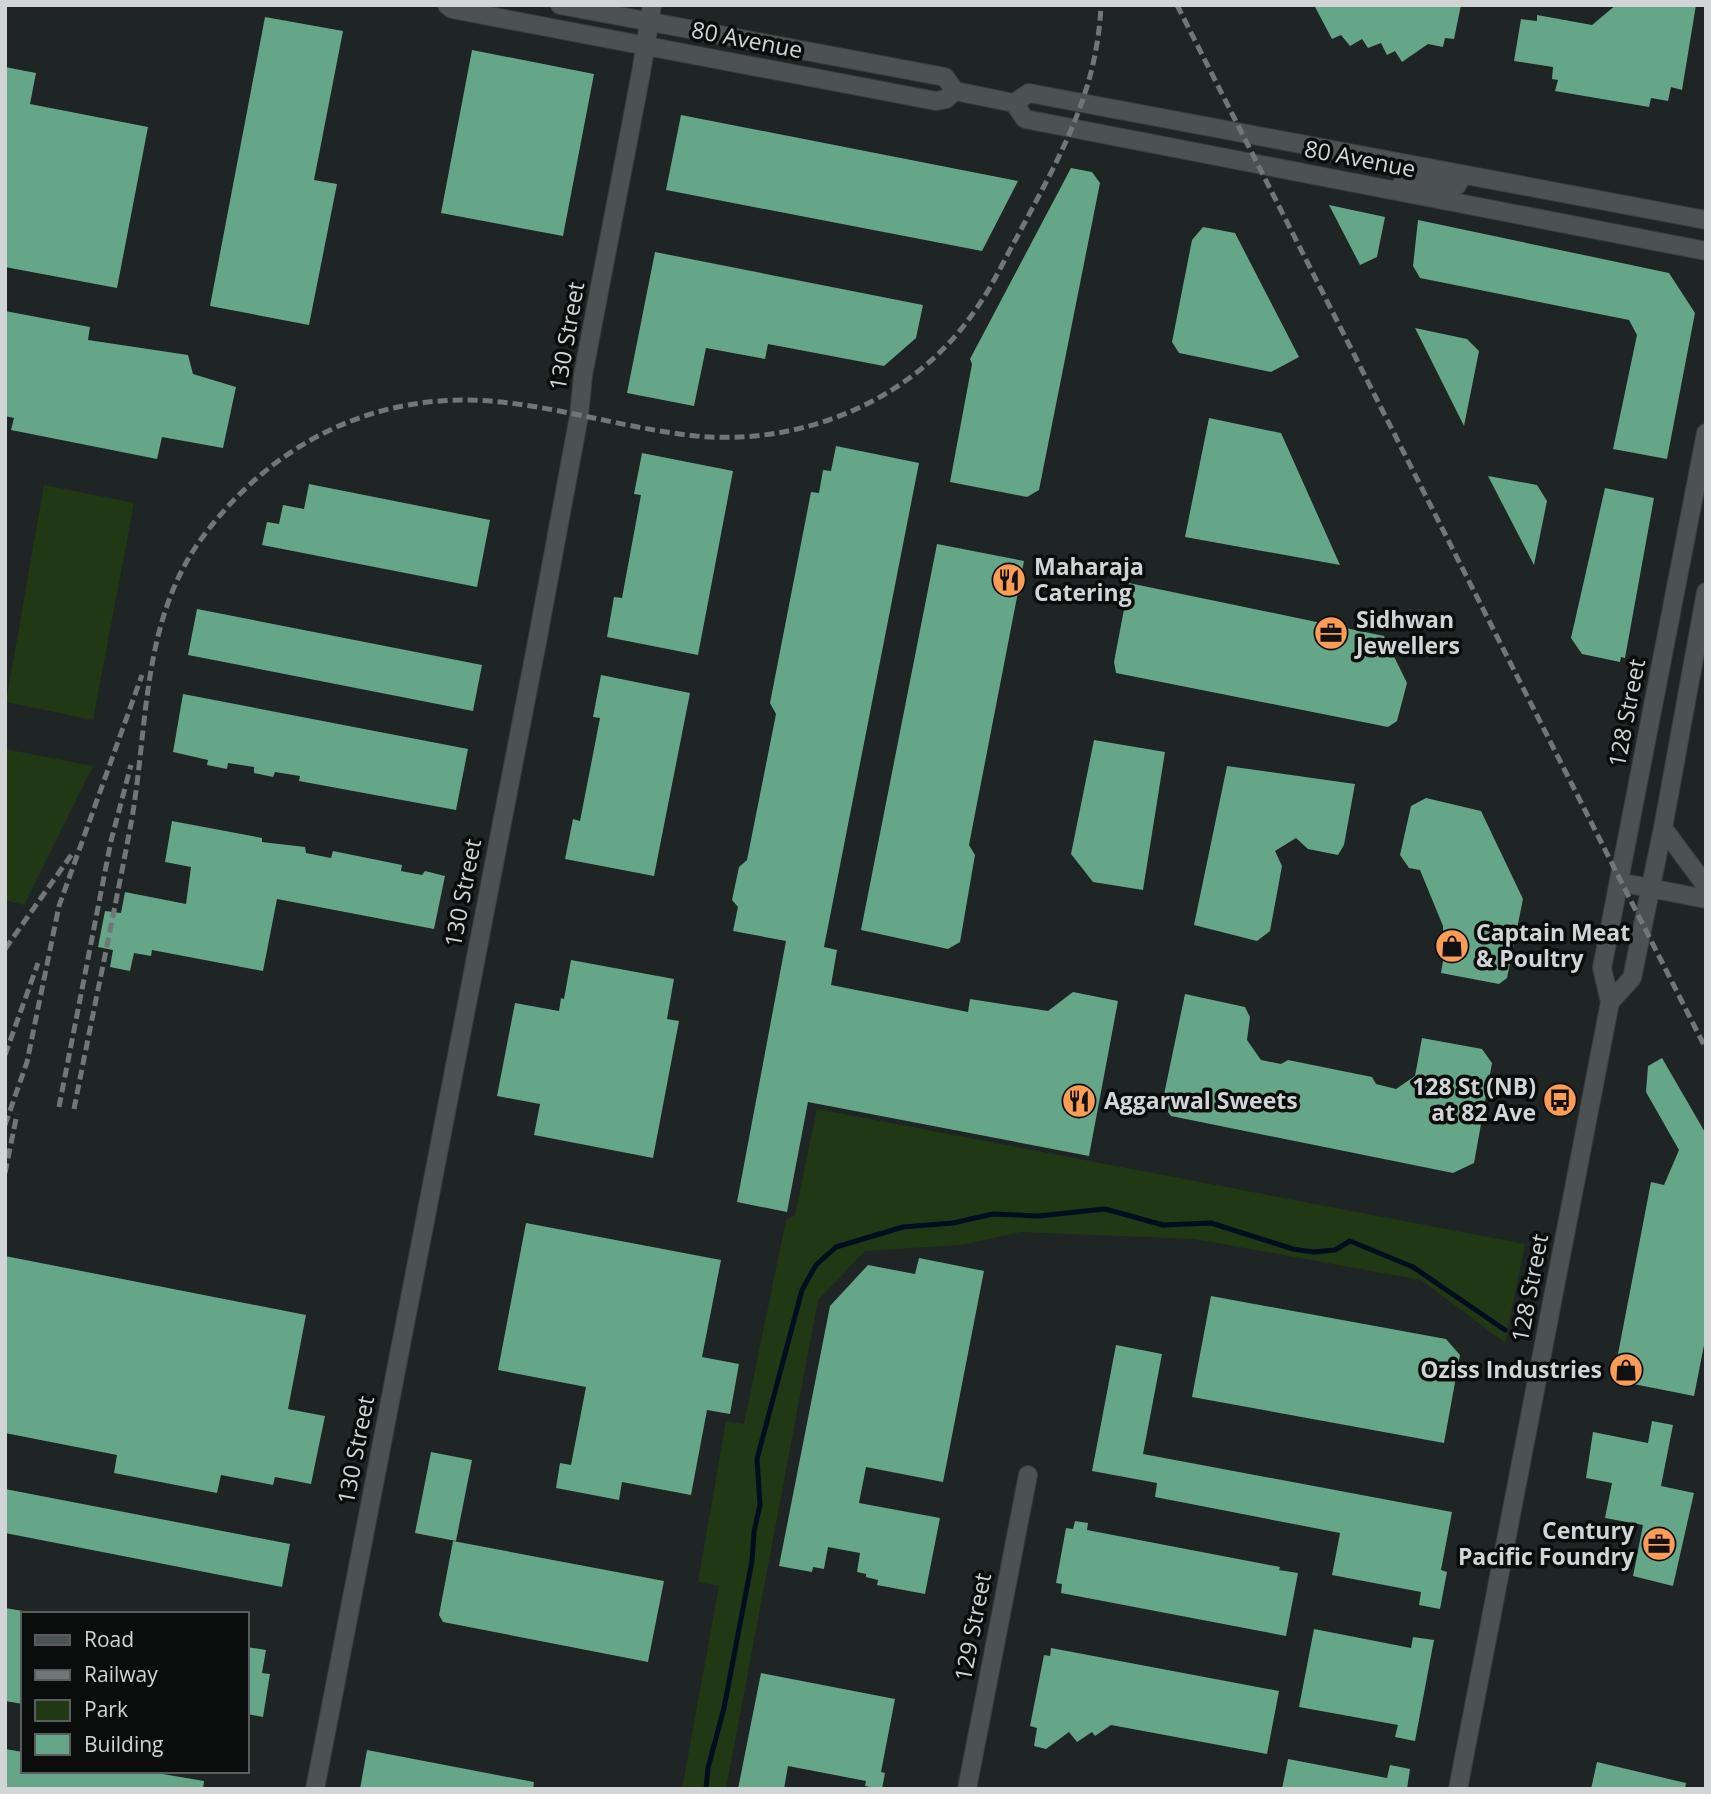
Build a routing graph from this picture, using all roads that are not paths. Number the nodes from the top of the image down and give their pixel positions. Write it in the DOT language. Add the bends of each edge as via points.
graph roads {
  1 [pos="447,5"];
  2 [pos="560,5"];
  3 [pos="651,14"];
  4 [pos="646,46"];
  5 [pos="955,92"];
  6 [pos="1014,103"];
  7 [pos="1463,175"];
  8 [pos="1396,191"];
  9 [pos="1706,220"];
  10 [pos="1706,251"];
  11 [pos="1706,433"];
  12 [pos="1695,495"];
  13 [pos="1706,513"];
  14 [pos="1706,592"];
  15 [pos="1663,828"];
  16 [pos="1619,882"];
  17 [pos="1706,886"];
  18 [pos="1651,889"];
  19 [pos="1706,899"];
  20 [pos="1610,1002"];
  21 [pos="1027,1475"];
  22 [pos="315,1789"];
  23 [pos="967,1789"];
  24 [pos="1458,1789"];
  1 -- 4 [label="main road, 80 Avenue"];
  2 -- 3 [label="main road, 80 Avenue"];
  3 -- 4 [label="main road, 130 Street"];
  3 -- 5 [label="main road, 80 Avenue" via="945,77"];
  4 -- 5 [label="main road, 80 Avenue" via="936,101"];
  4 -- 22 [label="main road, 130 Street" via="542,615"];
  5 -- 6 [label="main road, 80 Avenue"];
  6 -- 7 [label="main road, 80 Avenue" via="1029,93"];
  6 -- 8 [label="main road, 80 Avenue" via="1025,120"];
  7 -- 8 [label="main road" via="1457,185 1410,179"];
  7 -- 9 [label="main road, 80 Avenue"];
  8 -- 10 [label="main road, 80 Avenue"];
  11 -- 12 [label="main road, 128 Street"];
  12 -- 13 [label="main road"];
  12 -- 16 [label="main road, 128 Street"];
  14 -- 15 [label="main road, 128 Street"];
  15 -- 17 [label="main road"];
  15 -- 18 [label="main road, 128 Street"];
  16 -- 18 [label="main road"];
  16 -- 20 [label="main road, 128 Street" via="1602,968"];
  18 -- 19 [label="main road"];
  18 -- 20 [label="main road, 128 Street" via="1632,978"];
  20 -- 24 [label="main road, 128 Street"];
  21 -- 23 [label="main road, 129 Street"];
}
